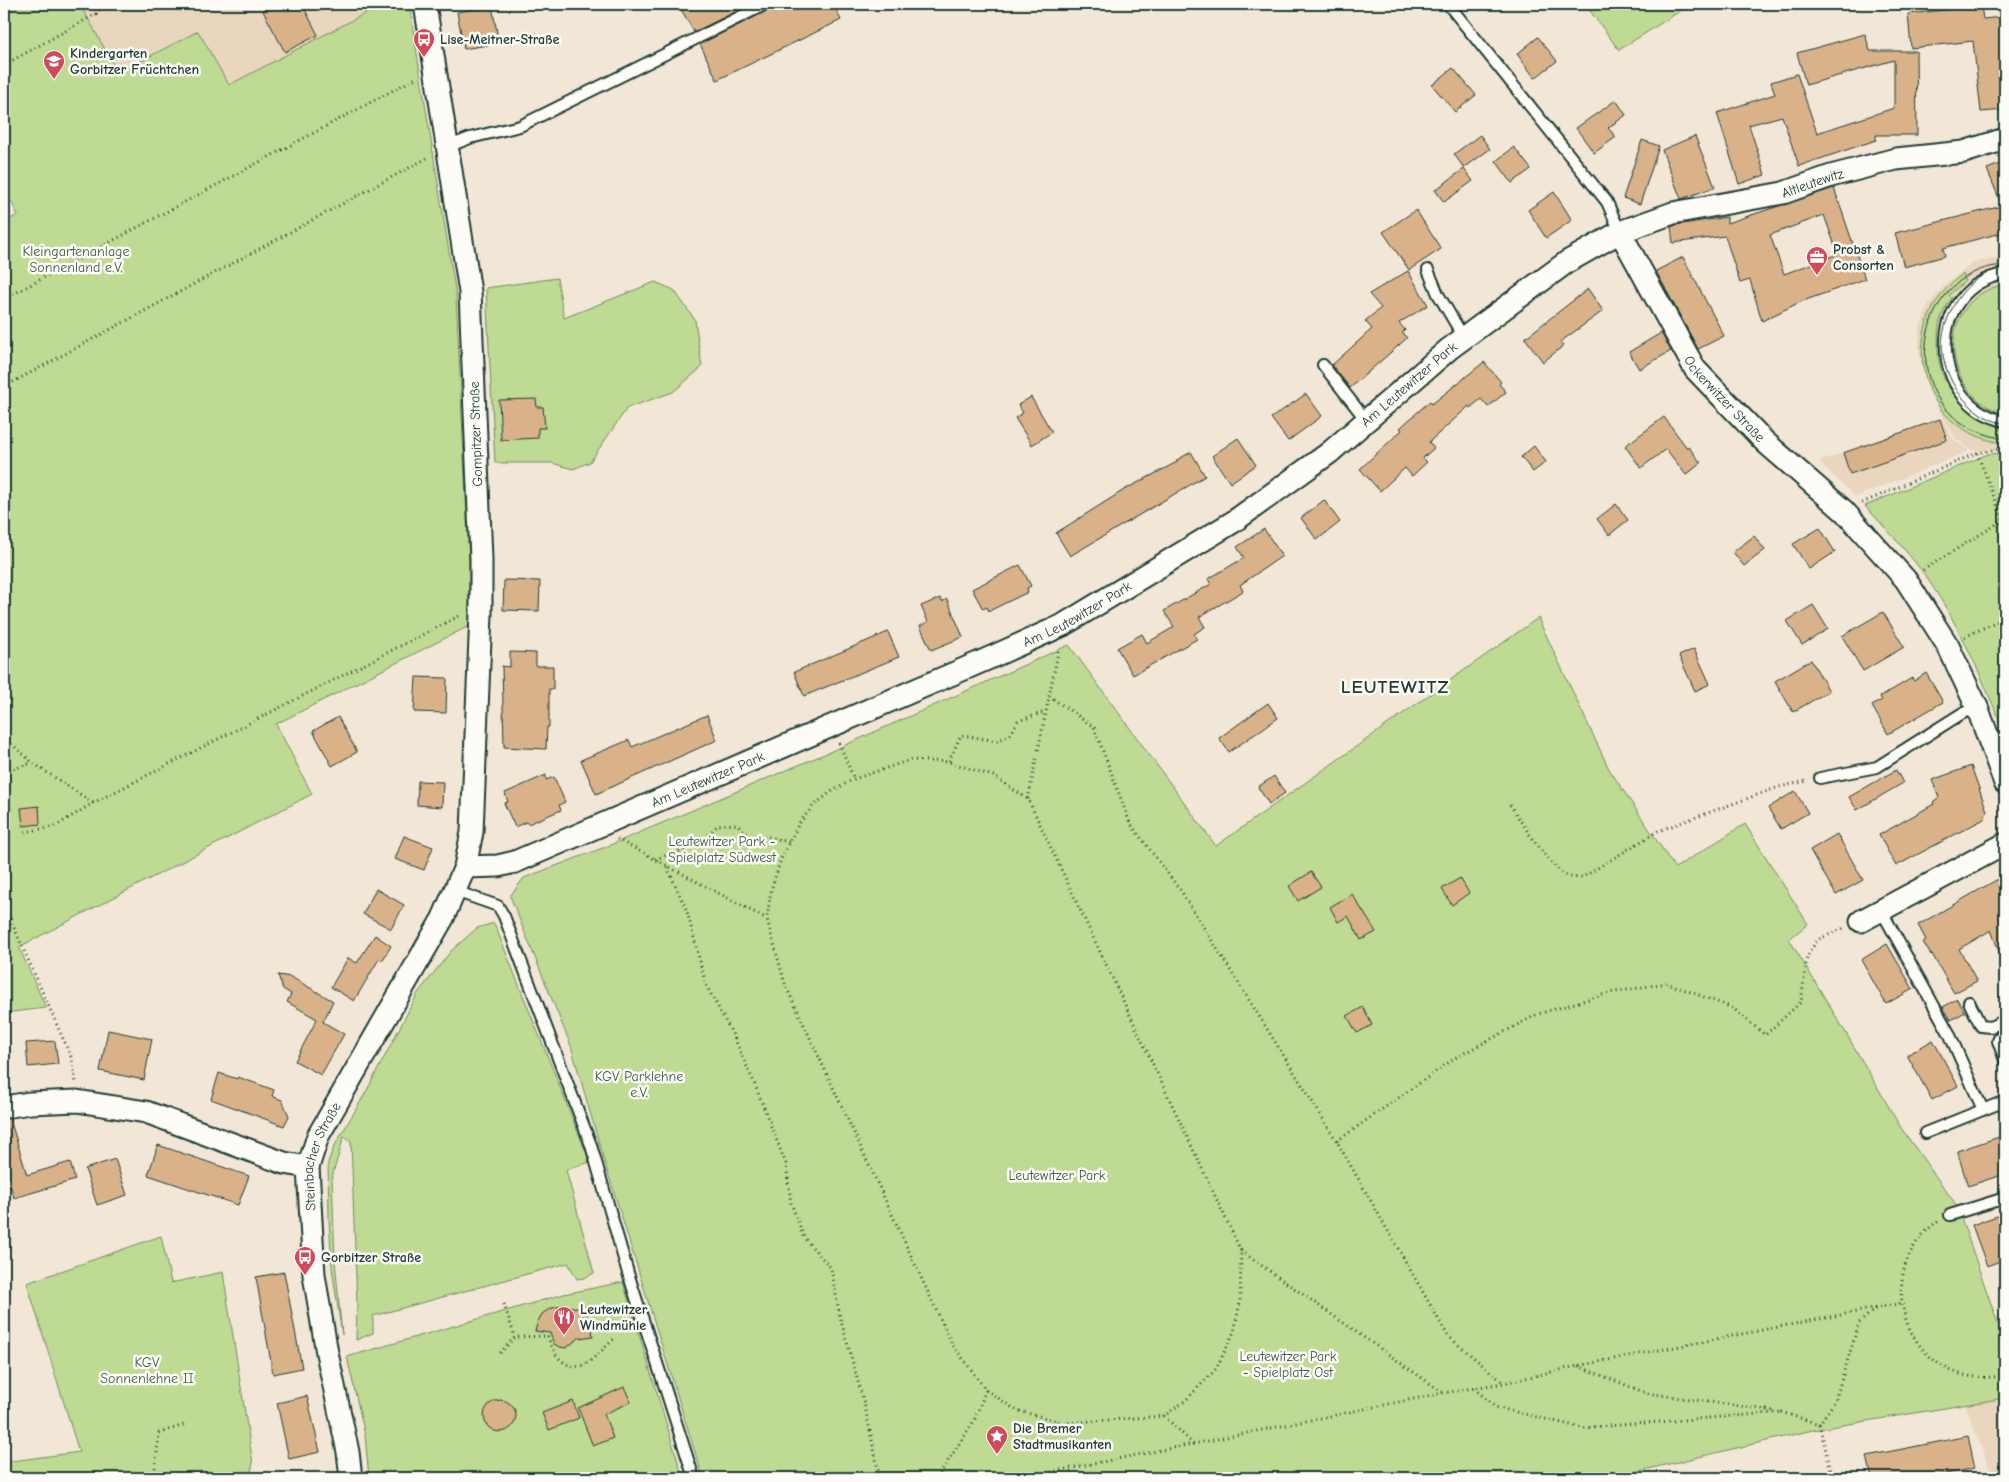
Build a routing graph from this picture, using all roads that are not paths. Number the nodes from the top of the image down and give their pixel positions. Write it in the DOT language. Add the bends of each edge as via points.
graph roads {
  1 [pos="424,4"];
  2 [pos="766,4"];
  3 [pos="1448,4"];
  4 [pos="2005,140"];
  5 [pos="447,147"];
  6 [pos="1620,232"];
  7 [pos="1428,270"];
  8 [pos="2005,274"];
  9 [pos="1464,338"];
  10 [pos="1323,365"];
  11 [pos="1366,420"];
  12 [pos="2005,421"];
  13 [pos="1977,707"];
  14 [pos="1820,778"];
  15 [pos="2005,783"];
  16 [pos="2005,844"];
  17 [pos="465,867"];
  18 [pos="455,891"];
  19 [pos="1881,910"];
  20 [pos="1861,921"];
  21 [pos="1969,1002"];
  22 [pos="2005,1021"];
  23 [pos="2005,1034"];
  24 [pos="2005,1060"];
  25 [pos="2005,1101"];
  26 [pos="4,1107"];
  27 [pos="1983,1110"];
  28 [pos="1925,1133"];
  29 [pos="308,1167"];
  30 [pos="2005,1198"];
  31 [pos="1950,1215"];
  32 [pos="351,1478"];
  33 [pos="694,1478"];
  1 -- 5 [label="street, Gompitzer Straße"];
  2 -- 5 [label="lane" via="520,126"];
  3 -- 6 [label="lane, Ockerwitzer Straße" via="1607,202"];
  4 -- 6 [label="street, Altleutewitz" via="1964,152 1896,159 1831,176 1783,194 1673,213"];
  5 -- 17 [label="street, Gompitzer Straße" via="470,292 481,558 475,798"];
  6 -- 9 [label="street, Am Leutewitzer Park" via="1567,262"];
  6 -- 13 [label="street, Ockerwitzer Straße" via="1695,368 1765,442 1844,511 1906,580 1948,646"];
  7 -- 9 [label="lane"];
  8 -- 12 [label="lane" via="1977,283 1961,298 1951,317 1945,342 1949,371 1966,399 1986,414"];
  9 -- 11 [label="street, Am Leutewitzer Park"];
  10 -- 11 [label="lane"];
  11 -- 17 [label="street, Am Leutewitzer Park" via="1329,452 1233,522 1063,625 515,862"];
  13 -- 14 [label="lane" via="1877,767"];
  13 -- 15 [label="street, Ockerwitzer Straße"];
  16 -- 19 [label="street"];
  17 -- 18 [label="street, Steinbacher Straße"];
  18 -- 29 [label="street, Steinbacher Straße" via="443,918 318,1136"];
  18 -- 33 [label="lane" via="498,906 504,916 591,1145"];
  19 -- 20 [label="street"];
  19 -- 27 [label="lane" via="1949,1032"];
  21 -- 22 [label="lane" via="1981,1026 1990,1027"];
  23 -- 24 [label="lane" via="1998,1041"];
  25 -- 27 [label="lane"];
  26 -- 29 [label="street" via="77,1101 146,1112 284,1163"];
  27 -- 28 [label="lane"];
  29 -- 32 [label="street, Steinbacher Straße" via="314,1276"];
  30 -- 31 [label="lane"];
}
